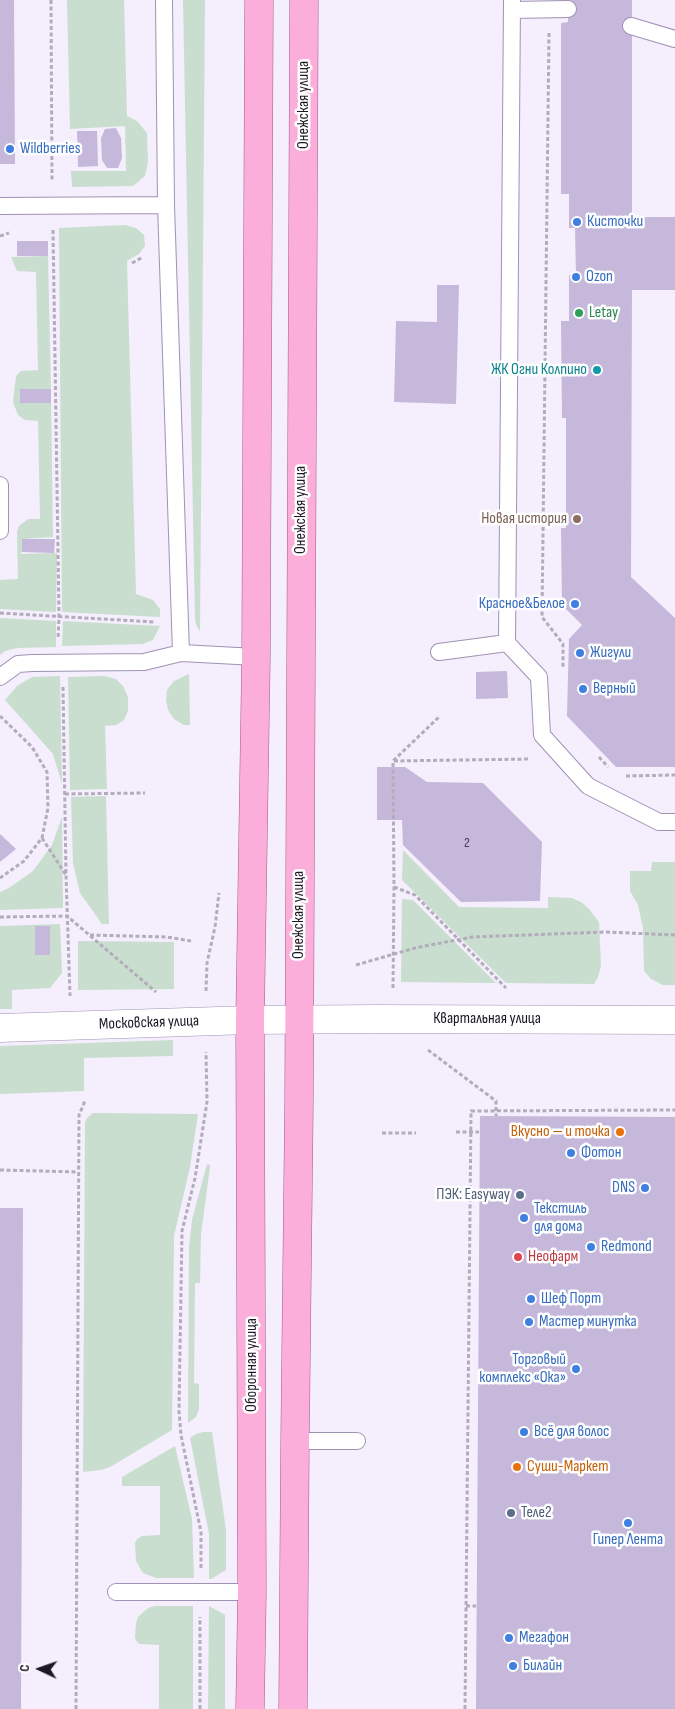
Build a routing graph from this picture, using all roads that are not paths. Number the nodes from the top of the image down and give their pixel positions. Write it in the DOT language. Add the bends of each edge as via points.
graph roads {
  1 [pos="164,0"];
  2 [pos="259,0"];
  3 [pos="304,0"];
  4 [pos="512,5"];
  5 [pos="568,9"];
  6 [pos="631,26"];
  7 [pos="675,38"];
  8 [pos="166,205"];
  9 [pos="0,206"];
  10 [pos="0,485"];
  11 [pos="0,530"];
  12 [pos="507,643"];
  13 [pos="440,652"];
  14 [pos="181,653"];
  15 [pos="256,658"];
  16 [pos="0,677"];
  17 [pos="675,822"];
  18 [pos="250,1020"];
  19 [pos="299,1020"];
  20 [pos="675,1020"];
  21 [pos="0,1028"];
  22 [pos="295,1441"];
  23 [pos="357,1441"];
  24 [pos="116,1592"];
  25 [pos="252,1592"];
  26 [pos="250,1709"];
  27 [pos="293,1709"];
  1 -- 8 [label="lane"];
  2 -- 15 [label="main road"];
  3 -- 19 [label="main road, Онежская улица"];
  4 -- 5 [label="lane"];
  4 -- 12 [label="lane"];
  6 -- 7 [label="lane"];
  8 -- 9 [label="lane"];
  8 -- 14 [label="lane"];
  10 -- 11 [label="lane"];
  12 -- 13 [label="lane"];
  12 -- 17 [label="lane" via="539,677 542,735 588,786 658,822"];
  14 -- 15 [label="lane"];
  14 -- 16 [label="lane" via="144,662 18,664"];
  15 -- 18 [label="main road"];
  18 -- 19 [label="street, Московская улица"];
  18 -- 21 [label="street, Московская улица"];
  18 -- 25 [label="main road, Оборонная улица"];
  19 -- 20 [label="street, Квартальная улица"];
  19 -- 22 [label="main road"];
  22 -- 23 [label="lane"];
  22 -- 27 [label="main road"];
  24 -- 25 [label="lane"];
  25 -- 26 [label="main road, Оборонная улица"];
}
